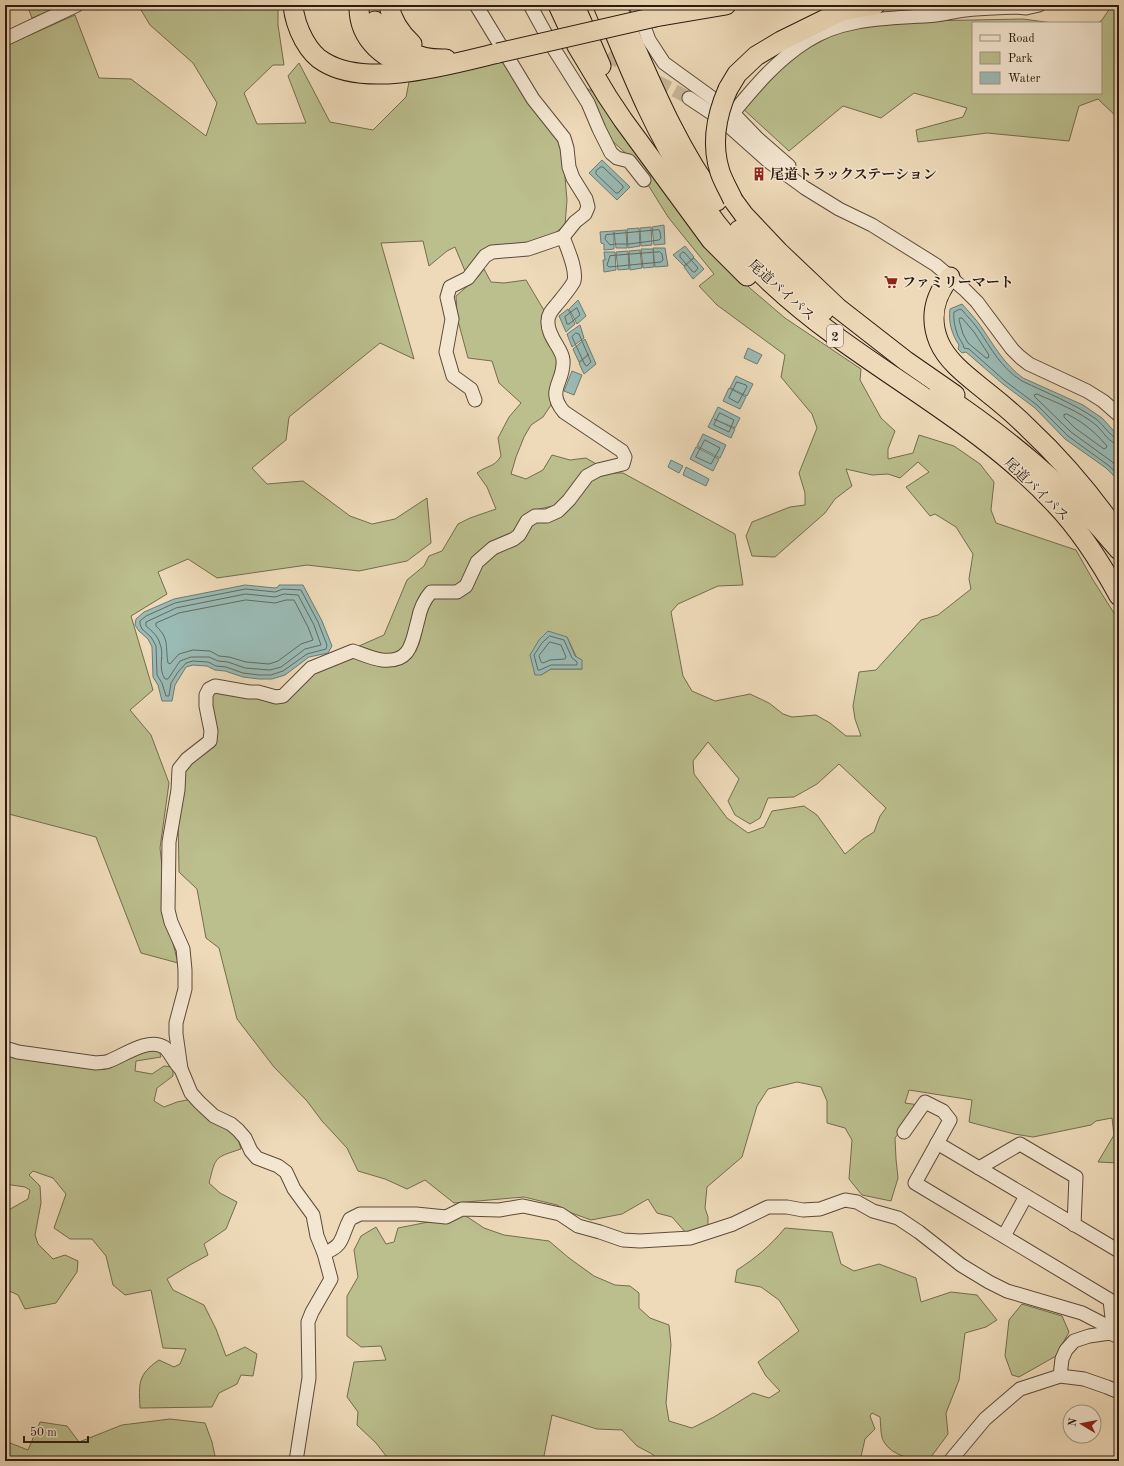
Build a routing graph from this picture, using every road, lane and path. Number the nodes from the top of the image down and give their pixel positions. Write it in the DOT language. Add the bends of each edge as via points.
graph roads {
  1 [pos="77,5"];
  2 [pos="293,5"];
  3 [pos="359,5"];
  4 [pos="389,5"];
  5 [pos="476,5"];
  6 [pos="530,5"];
  7 [pos="558,5"];
  8 [pos="603,5"];
  9 [pos="617,5"];
  10 [pos="636,5"];
  11 [pos="696,5"];
  12 [pos="726,5"];
  13 [pos="875,5"];
  14 [pos="1039,5"];
  15 [pos="1015,6"];
  16 [pos="577,9"];
  17 [pos="654,15"];
  18 [pos="375,21"];
  19 [pos="5,39"];
  20 [pos="608,54"];
  21 [pos="449,62"];
  22 [pos="689,98"];
  23 [pos="733,113"];
  24 [pos="647,154"];
  25 [pos="644,180"];
  26 [pos="872,225"];
  27 [pos="563,237"];
  28 [pos="950,277"];
  29 [pos="475,400"];
  30 [pos="945,412"];
  31 [pos="1119,415"];
  32 [pos="1099,526"];
  33 [pos="1119,535"];
  34 [pos="1119,550"];
  35 [pos="1119,596"];
  36 [pos="5,1048"];
  37 [pos="181,1069"];
  38 [pos="904,1132"];
  39 [pos="937,1143"];
  40 [pos="979,1168"];
  41 [pos="1026,1196"];
  42 [pos="1074,1225"];
  43 [pos="1004,1236"];
  44 [pos="1119,1251"];
  45 [pos="324,1253"];
  46 [pos="1114,1298"];
  47 [pos="1115,1335"];
  48 [pos="1060,1376"];
  49 [pos="1119,1392"];
  50 [pos="296,1461"];
  51 [pos="950,1461"];
  1 -- 19 [label="street"];
  2 -- 21 [label="highway" via="296,22 307,45 314,55 336,68 350,72 380,74 412,72"];
  3 -- 21 [label="highway" via="361,25 367,37 375,48 386,56 410,66 423,67"];
  4 -- 21 [label="highway" via="392,17 411,43"];
  5 -- 27 [label="street" via="533,99 564,138 569,167 588,207 585,214"];
  6 -- 25 [label="street" via="588,103 611,153 617,158 629,161"];
  7 -- 24 [label="highway" via="577,46 607,96"];
  8 -- 30 [label="highway, 尾道バイパス / 2" via="668,148 722,231 796,306"];
  9 -- 32 [label="highway, 尾道バイパス / 2" via="663,109 693,165 710,193 754,248 834,320 964,409 1023,453 1049,475"];
  10 -- 23 [label="street" via="649,40 664,63"];
  11 -- 17 [label="highway"];
  12 -- 17 [label="highway"];
  13 -- 32 [label="highway, bridge" via="842,11 781,41 756,56 737,74 728,90 715,132 720,172 744,216 838,308 906,361 1032,452 1076,497"];
  14 -- 15 [label="street" via="1026,8"];
  15 -- 23 [label="street" via="868,20 831,29 789,53 771,69"];
  16 -- 20 [label="street" via="590,36"];
  16 -- 24 [label="highway" via="613,92"];
  17 -- 21 [label="highway, bridge"];
  18 -- 21 [label="highway" via="398,46 415,55"];
  22 -- 26 [label="street" via="722,120 805,188"];
  23 -- 26 [label="street" via="790,167"];
  24 -- 30 [label="highway" via="711,240 774,301 816,332"];
  26 -- 28 [label="street" via="920,254"];
  27 -- 29 [label="street" via="528,249 492,252 485,256 468,278 450,287 447,297 452,320 446,352 453,376 470,389"];
  27 -- 37 [label="street" via="574,269 574,281 549,313 548,321 549,330 563,358 563,369 555,391 558,404 564,412 622,451 625,457 623,464 598,470 587,476 570,500 558,511 547,516 535,516 527,521 519,535 493,548 477,562 466,586 457,592 431,592 418,618 413,644 405,655 394,660 381,660 353,651 311,668 283,696 276,697 215,686 209,689 206,700 210,740 179,769 169,842 168,910 170,922 183,949 185,970 185,989 176,1023"];
  28 -- 31 [label="street" via="977,302 1020,357 1029,364 1087,391"];
  28 -- 33 [label="highway" via="942,287 934,308 936,330 945,352 1056,456 1084,487"];
  30 -- 35 [label="highway, 尾道バイパス / 2" via="1004,456 1056,504 1095,555"];
  32 -- 34 [label="highway, 尾道バイパス / 2"];
  36 -- 37 [label="street" via="96,1063 107,1062 142,1045 156,1045 164,1047"];
  37 -- 45 [label="street" via="190,1092 199,1102 214,1116 238,1130 257,1158 286,1172 294,1189 313,1214 317,1236"];
  38 -- 39 [label="street" via="925,1102 942,1111 950,1120"];
  39 -- 40 [label="street"];
  39 -- 43 [label="street" via="915,1183"];
  40 -- 41 [label="street"];
  40 -- 42 [label="street" via="1020,1144 1076,1177"];
  41 -- 42 [label="street"];
  41 -- 43 [label="street"];
  42 -- 44 [label="street"];
  43 -- 46 [label="street"];
  45 -- 47 [label="street" via="341,1243 350,1219 360,1214 446,1217 462,1209 499,1210 523,1206 560,1214 578,1226 623,1240 640,1241 690,1238 733,1224 768,1207 820,1209 845,1200 898,1218 961,1265 989,1282 1082,1313 1109,1327"];
  45 -- 50 [label="street" via="330,1279 308,1322 309,1378"];
  46 -- 47 [label="street"];
  47 -- 48 [label="street" via="1089,1336 1074,1341 1062,1359"];
  48 -- 49 [label="street" via="1084,1379"];
  48 -- 51 [label="street" via="1020,1389 985,1419"];
}
